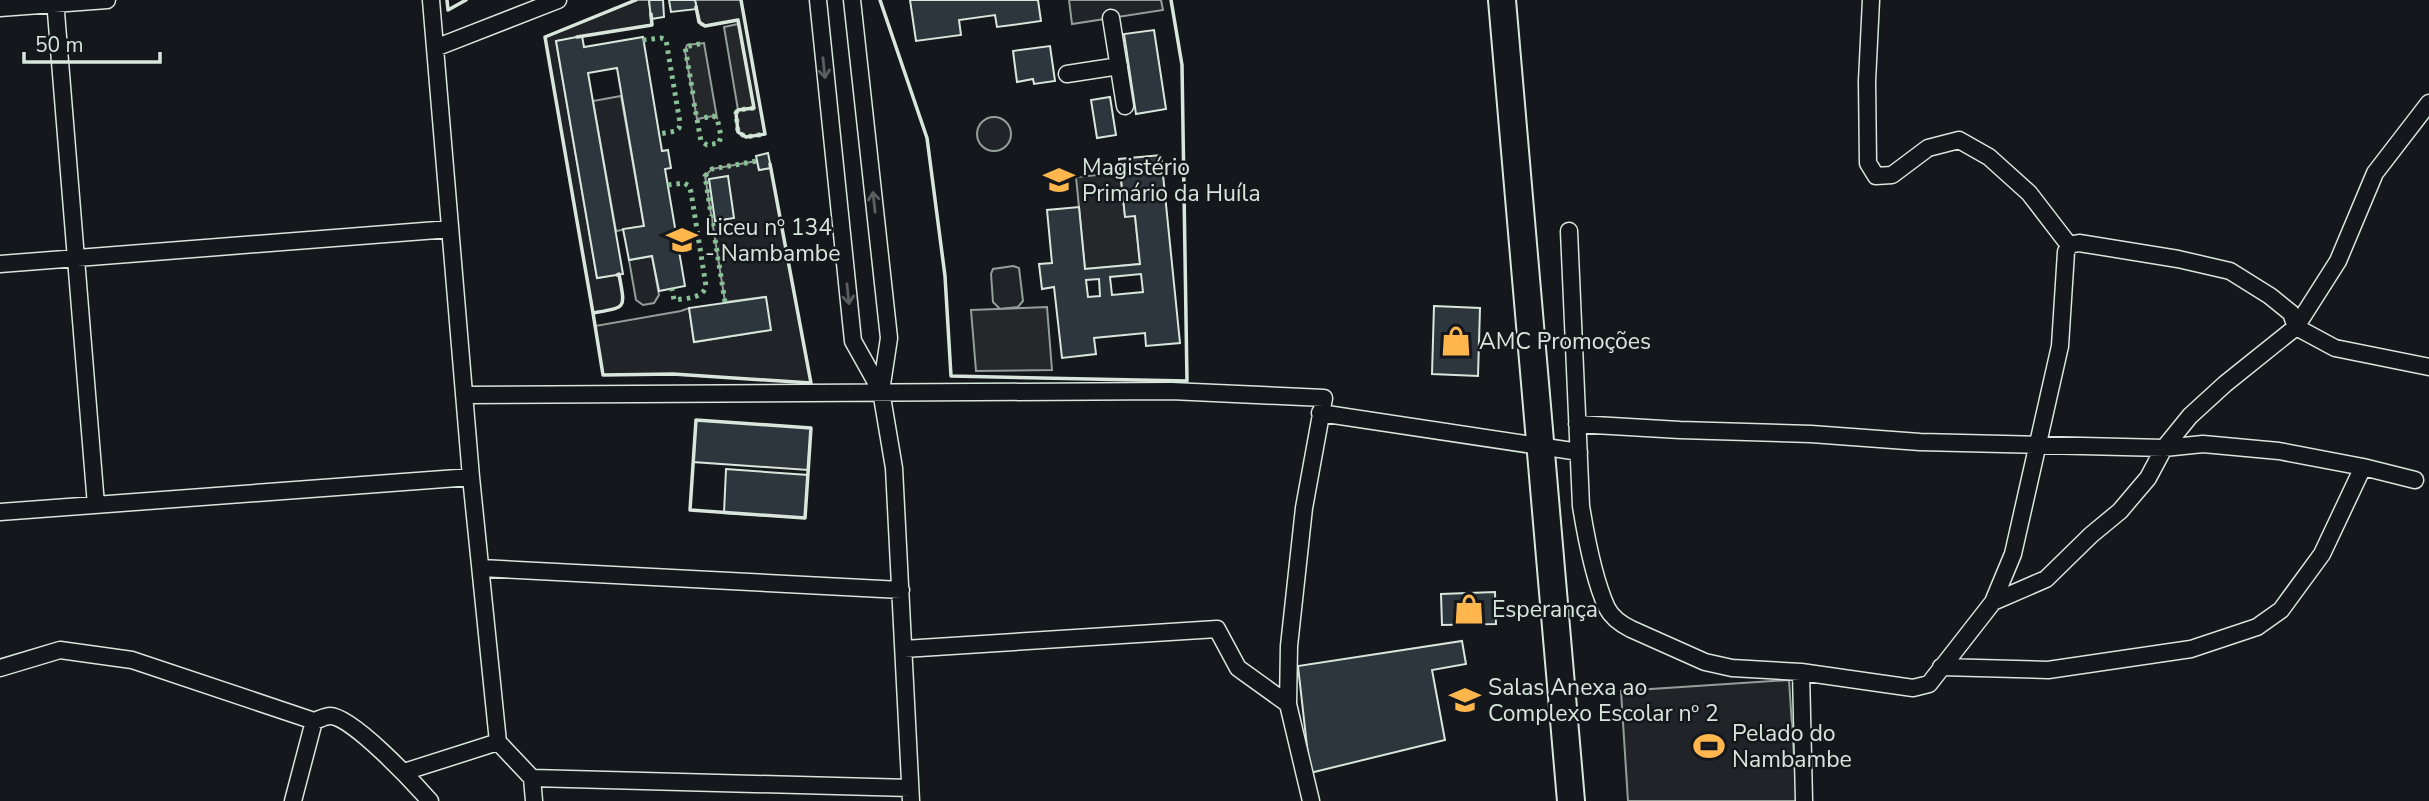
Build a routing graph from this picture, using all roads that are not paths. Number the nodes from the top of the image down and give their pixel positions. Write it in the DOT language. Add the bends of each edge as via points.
graph roads {
  1 [pos="107,0"];
  2 [pos="431,0"];
  3 [pos="558,0"];
  4 [pos="818,0"];
  5 [pos="852,0"];
  6 [pos="1502,0"];
  7 [pos="1871,0"];
  8 [pos="55,2"];
  9 [pos="0,8"];
  10 [pos="1111,18"];
  11 [pos="435,48"];
  12 [pos="1119,66"];
  13 [pos="1067,74"];
  14 [pos="2429,103"];
  15 [pos="1125,106"];
  16 [pos="450,229"];
  17 [pos="1569,232"];
  18 [pos="2069,245"];
  19 [pos="76,258"];
  20 [pos="0,264"];
  21 [pos="2296,327"];
  22 [pos="2429,367"];
  23 [pos="881,391"];
  24 [pos="464,395"];
  25 [pos="1320,413"];
  26 [pos="1577,424"];
  27 [pos="2039,443"];
  28 [pos="1542,448"];
  29 [pos="2164,448"];
  30 [pos="1578,452"];
  31 [pos="2363,467"];
  32 [pos="471,477"];
  33 [pos="2415,480"];
  34 [pos="96,505"];
  35 [pos="0,512"];
  36 [pos="481,568"];
  37 [pos="901,590"];
  38 [pos="1993,602"];
  39 [pos="904,649"];
  40 [pos="1941,667"];
  41 [pos="0,668"];
  42 [pos="1801,672"];
  43 [pos="1288,705"];
  44 [pos="314,721"];
  45 [pos="498,742"];
  46 [pos="404,772"];
  47 [pos="532,778"];
  48 [pos="911,794"];
  49 [pos="293,801"];
  50 [pos="430,801"];
  51 [pos="534,801"];
  52 [pos="1311,801"];
  53 [pos="1572,801"];
  54 [pos="1804,801"];
  1 -- 8 [label="street"];
  2 -- 11 [label="street"];
  3 -- 11 [label="street"];
  4 -- 23 [label="street, one-way" via="853,341"];
  23 -- 5 [label="street, one-way" via="889,338"];
  6 -- 28 [label="main road"];
  7 -- 18 [label="street" via="1868,163 1876,176 1892,175 1928,148 1959,140 1989,157 2029,193"];
  8 -- 9 [label="street"];
  8 -- 19 [label="street"];
  10 -- 12 [label="street"];
  11 -- 16 [label="street"];
  12 -- 13 [label="street"];
  12 -- 15 [label="street"];
  14 -- 21 [label="street" via="2375,173 2338,261"];
  16 -- 19 [label="street"];
  16 -- 24 [label="street"];
  17 -- 26 [label="street"];
  18 -- 21 [label="street" via="2129,251 2230,271 2291,313"];
  18 -- 27 [label="street" via="2060,346"];
  19 -- 20 [label="street"];
  19 -- 34 [label="street"];
  21 -- 22 [label="street" via="2335,348"];
  21 -- 29 [label="street" via="2190,416"];
  23 -- 24 [label="street"];
  23 -- 25 [label="street" via="1171,391 1324,398"];
  23 -- 37 [label="street" via="894,468"];
  24 -- 32 [label="street"];
  25 -- 28 [label="street"];
  25 -- 43 [label="street" via="1304,508 1289,646"];
  26 -- 27 [label="street" via="1920,442"];
  26 -- 30 [label="street"];
  27 -- 29 [label="street"];
  27 -- 38 [label="street" via="2013,554"];
  28 -- 30 [label="street"];
  28 -- 53 [label="main road"];
  29 -- 31 [label="street" via="2203,444"];
  29 -- 38 [label="street" via="2148,478 2120,511 2046,579"];
  30 -- 42 [label="street" via="1586,540 1608,609 1619,624 1705,662"];
  31 -- 33 [label="street"];
  31 -- 40 [label="street" via="2322,554 2281,610 2257,627 2191,649 2048,670"];
  32 -- 34 [label="street"];
  32 -- 36 [label="street"];
  34 -- 35 [label="street"];
  36 -- 37 [label="street"];
  36 -- 45 [label="street"];
  37 -- 39 [label="street"];
  38 -- 40 [label="street"];
  39 -- 43 [label="street" via="1217,629 1238,668"];
  39 -- 48 [label="street"];
  40 -- 42 [label="street" via="1929,684 1913,688"];
  41 -- 44 [label="street" via="60,650 132,660"];
  42 -- 54 [label="street"];
  43 -- 52 [label="street"];
  44 -- 46 [label="street" via="330,716 348,723"];
  44 -- 49 [label="street"];
  45 -- 46 [label="street"];
  45 -- 47 [label="street"];
  46 -- 50 [label="street"];
  47 -- 48 [label="street"];
  47 -- 51 [label="street"];
}
